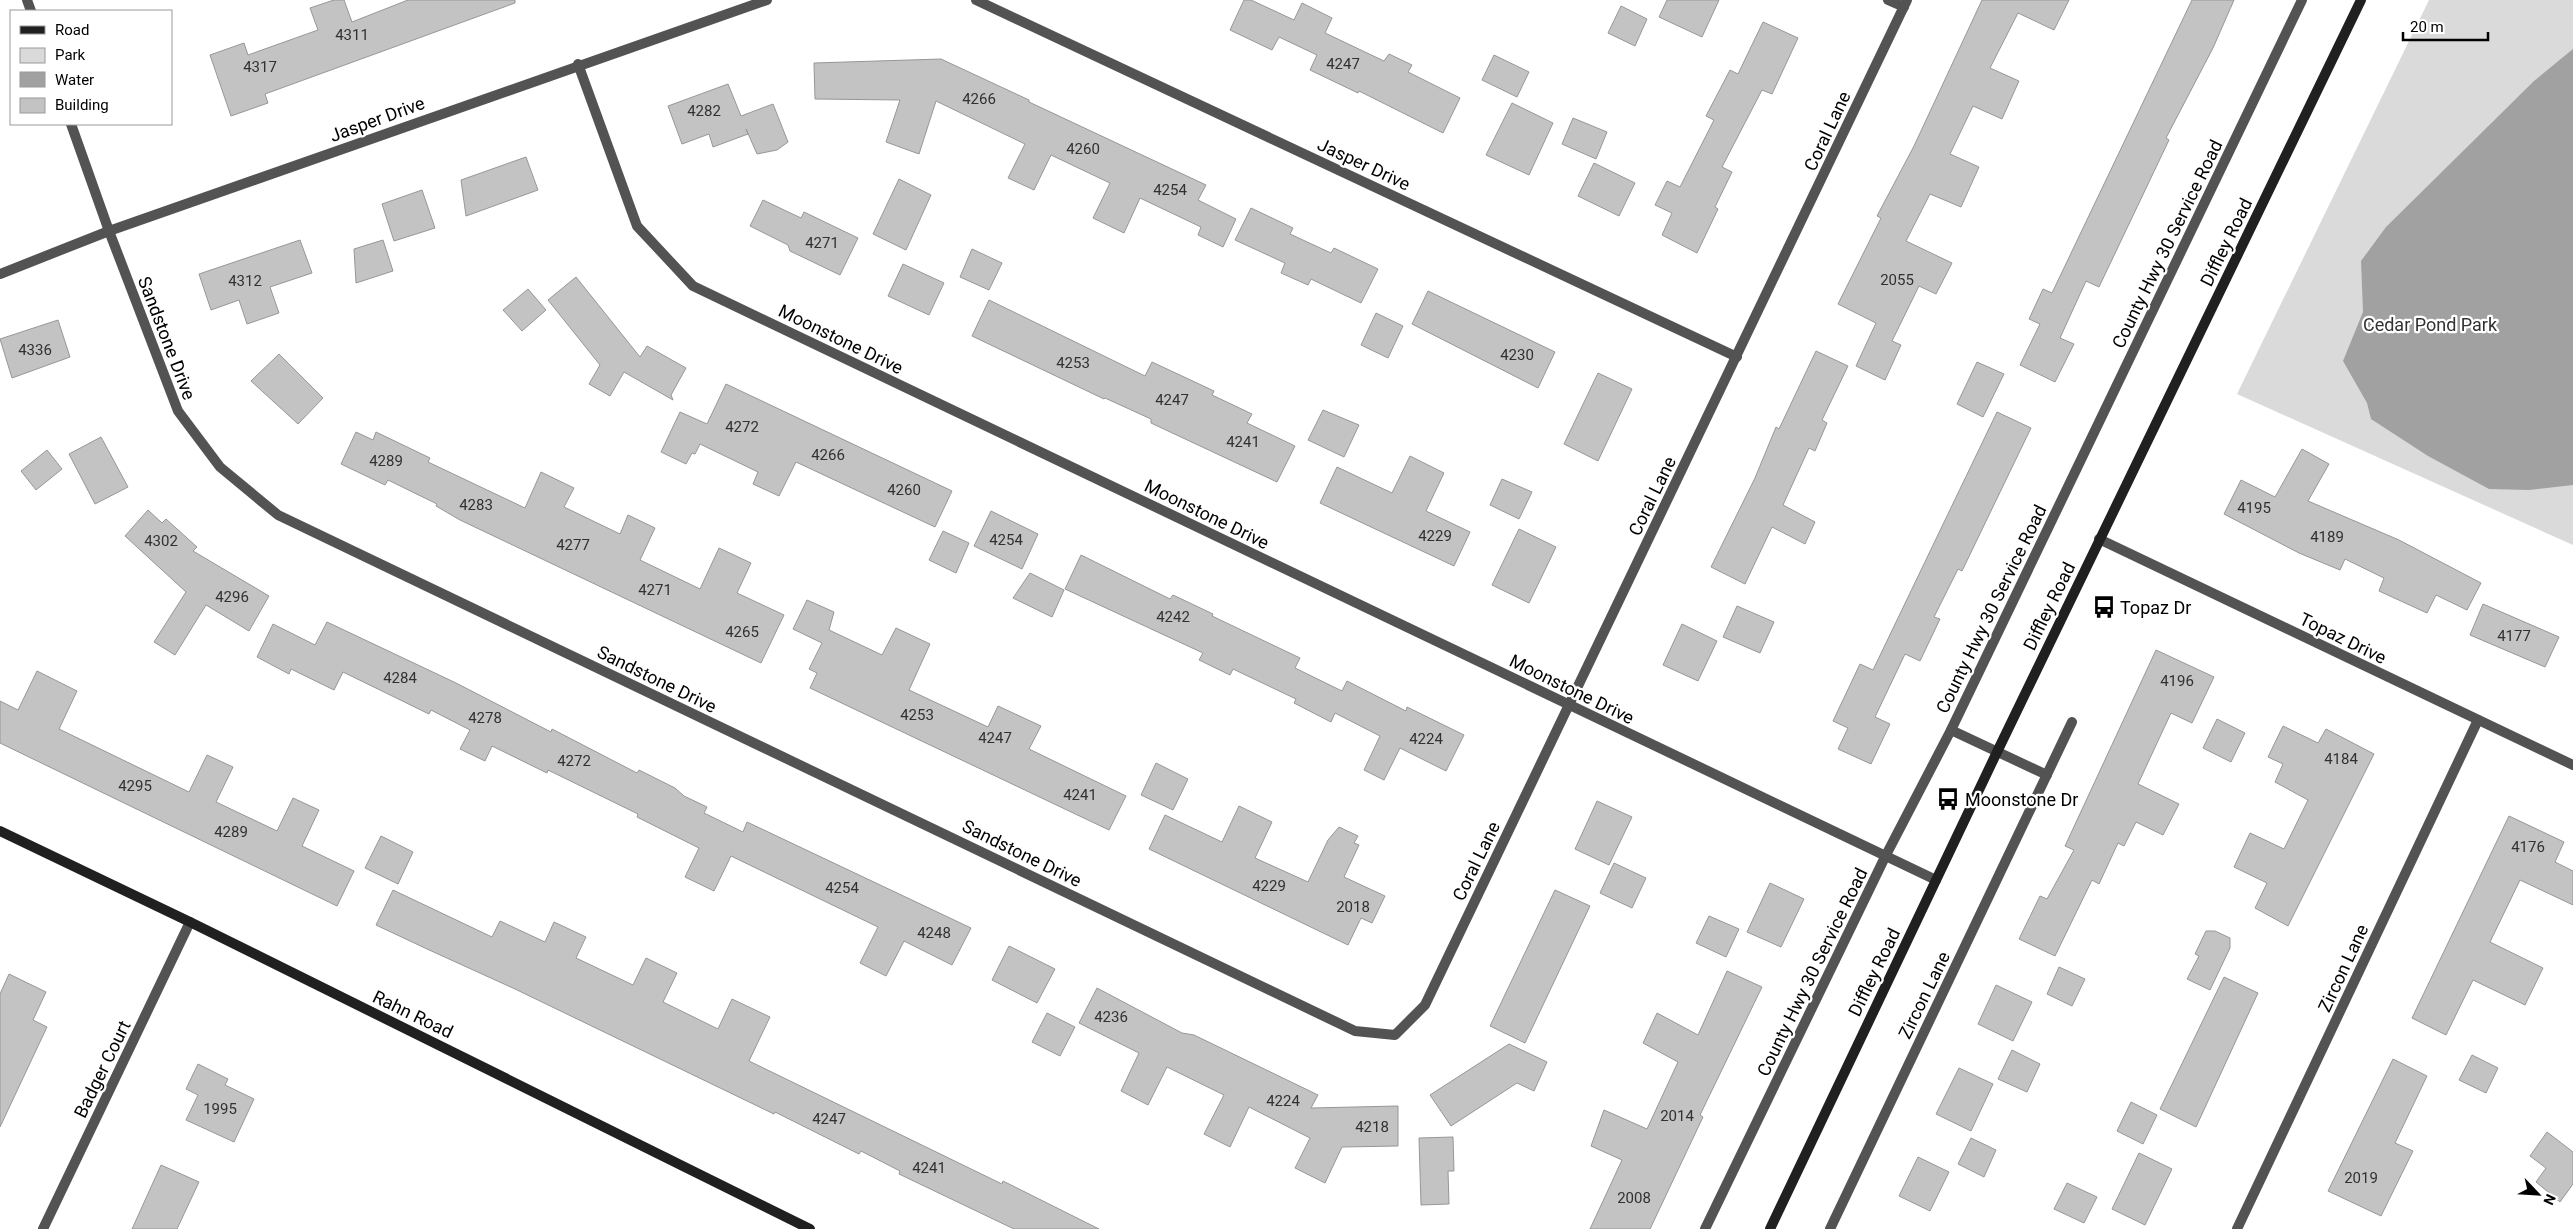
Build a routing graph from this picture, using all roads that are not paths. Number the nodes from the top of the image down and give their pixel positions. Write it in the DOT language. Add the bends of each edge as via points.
graph roads {
  1 [pos="767,0"];
  2 [pos="976,0"];
  3 [pos="1888,0"];
  4 [pos="2302,0"];
  5 [pos="2361,0"];
  6 [pos="1906,4"];
  7 [pos="578,64"];
  8 [pos="71,125"];
  9 [pos="109,231"];
  10 [pos="0,274"];
  11 [pos="1737,357"];
  12 [pos="2099,539"];
  13 [pos="1569,705"];
  14 [pos="2478,720"];
  15 [pos="2072,722"];
  16 [pos="1951,730"];
  17 [pos="1997,752"];
  18 [pos="2573,765"];
  19 [pos="2047,775"];
  20 [pos="0,831"];
  21 [pos="1885,857"];
  22 [pos="1936,880"];
  23 [pos="190,922"];
  24 [pos="1425,1005"];
  25 [pos="43,1229"];
  26 [pos="810,1229"];
  27 [pos="1705,1229"];
  28 [pos="1770,1229"];
  29 [pos="1830,1229"];
  30 [pos="2238,1229"];
  1 -- 7 [label="street, Jasper Drive"];
  2 -- 11 [label="street, Jasper Drive"];
  3 -- 6 [label="street"];
  4 -- 16 [label="street, County Hwy 30 Service Road"];
  5 -- 12 [label="main road, Diffley Road"];
  6 -- 11 [label="street, Coral Lane"];
  7 -- 9 [label="street, Jasper Drive"];
  7 -- 13 [label="street, Moonstone Drive" via="637,226 693,286"];
  8 -- 9 [label="street, Sandstone Drive"];
  9 -- 10 [label="street, Jasper Drive"];
  9 -- 24 [label="street, Sandstone Drive" via="178,411 220,467 278,515 1355,1031 1395,1035"];
  11 -- 13 [label="street, Coral Lane"];
  12 -- 14 [label="street, Topaz Drive"];
  12 -- 17 [label="main road, Diffley Road"];
  13 -- 21 [label="street, Moonstone Drive"];
  13 -- 24 [label="street, Coral Lane"];
  14 -- 18 [label="street, Topaz Drive"];
  14 -- 30 [label="street, Zircon Lane"];
  15 -- 19 [label="street, Zircon Lane"];
  16 -- 17 [label="street"];
  16 -- 21 [label="street, County Hwy 30 Service Road"];
  17 -- 19 [label="street"];
  17 -- 22 [label="main road, Diffley Road"];
  19 -- 29 [label="street, Zircon Lane"];
  20 -- 23 [label="main road, Rahn Road"];
  21 -- 22 [label="street, Moonstone Drive"];
  21 -- 27 [label="street, County Hwy 30 Service Road"];
  22 -- 28 [label="main road, Diffley Road"];
  23 -- 25 [label="street, Badger Court"];
  23 -- 26 [label="main road, Rahn Road"];
}
